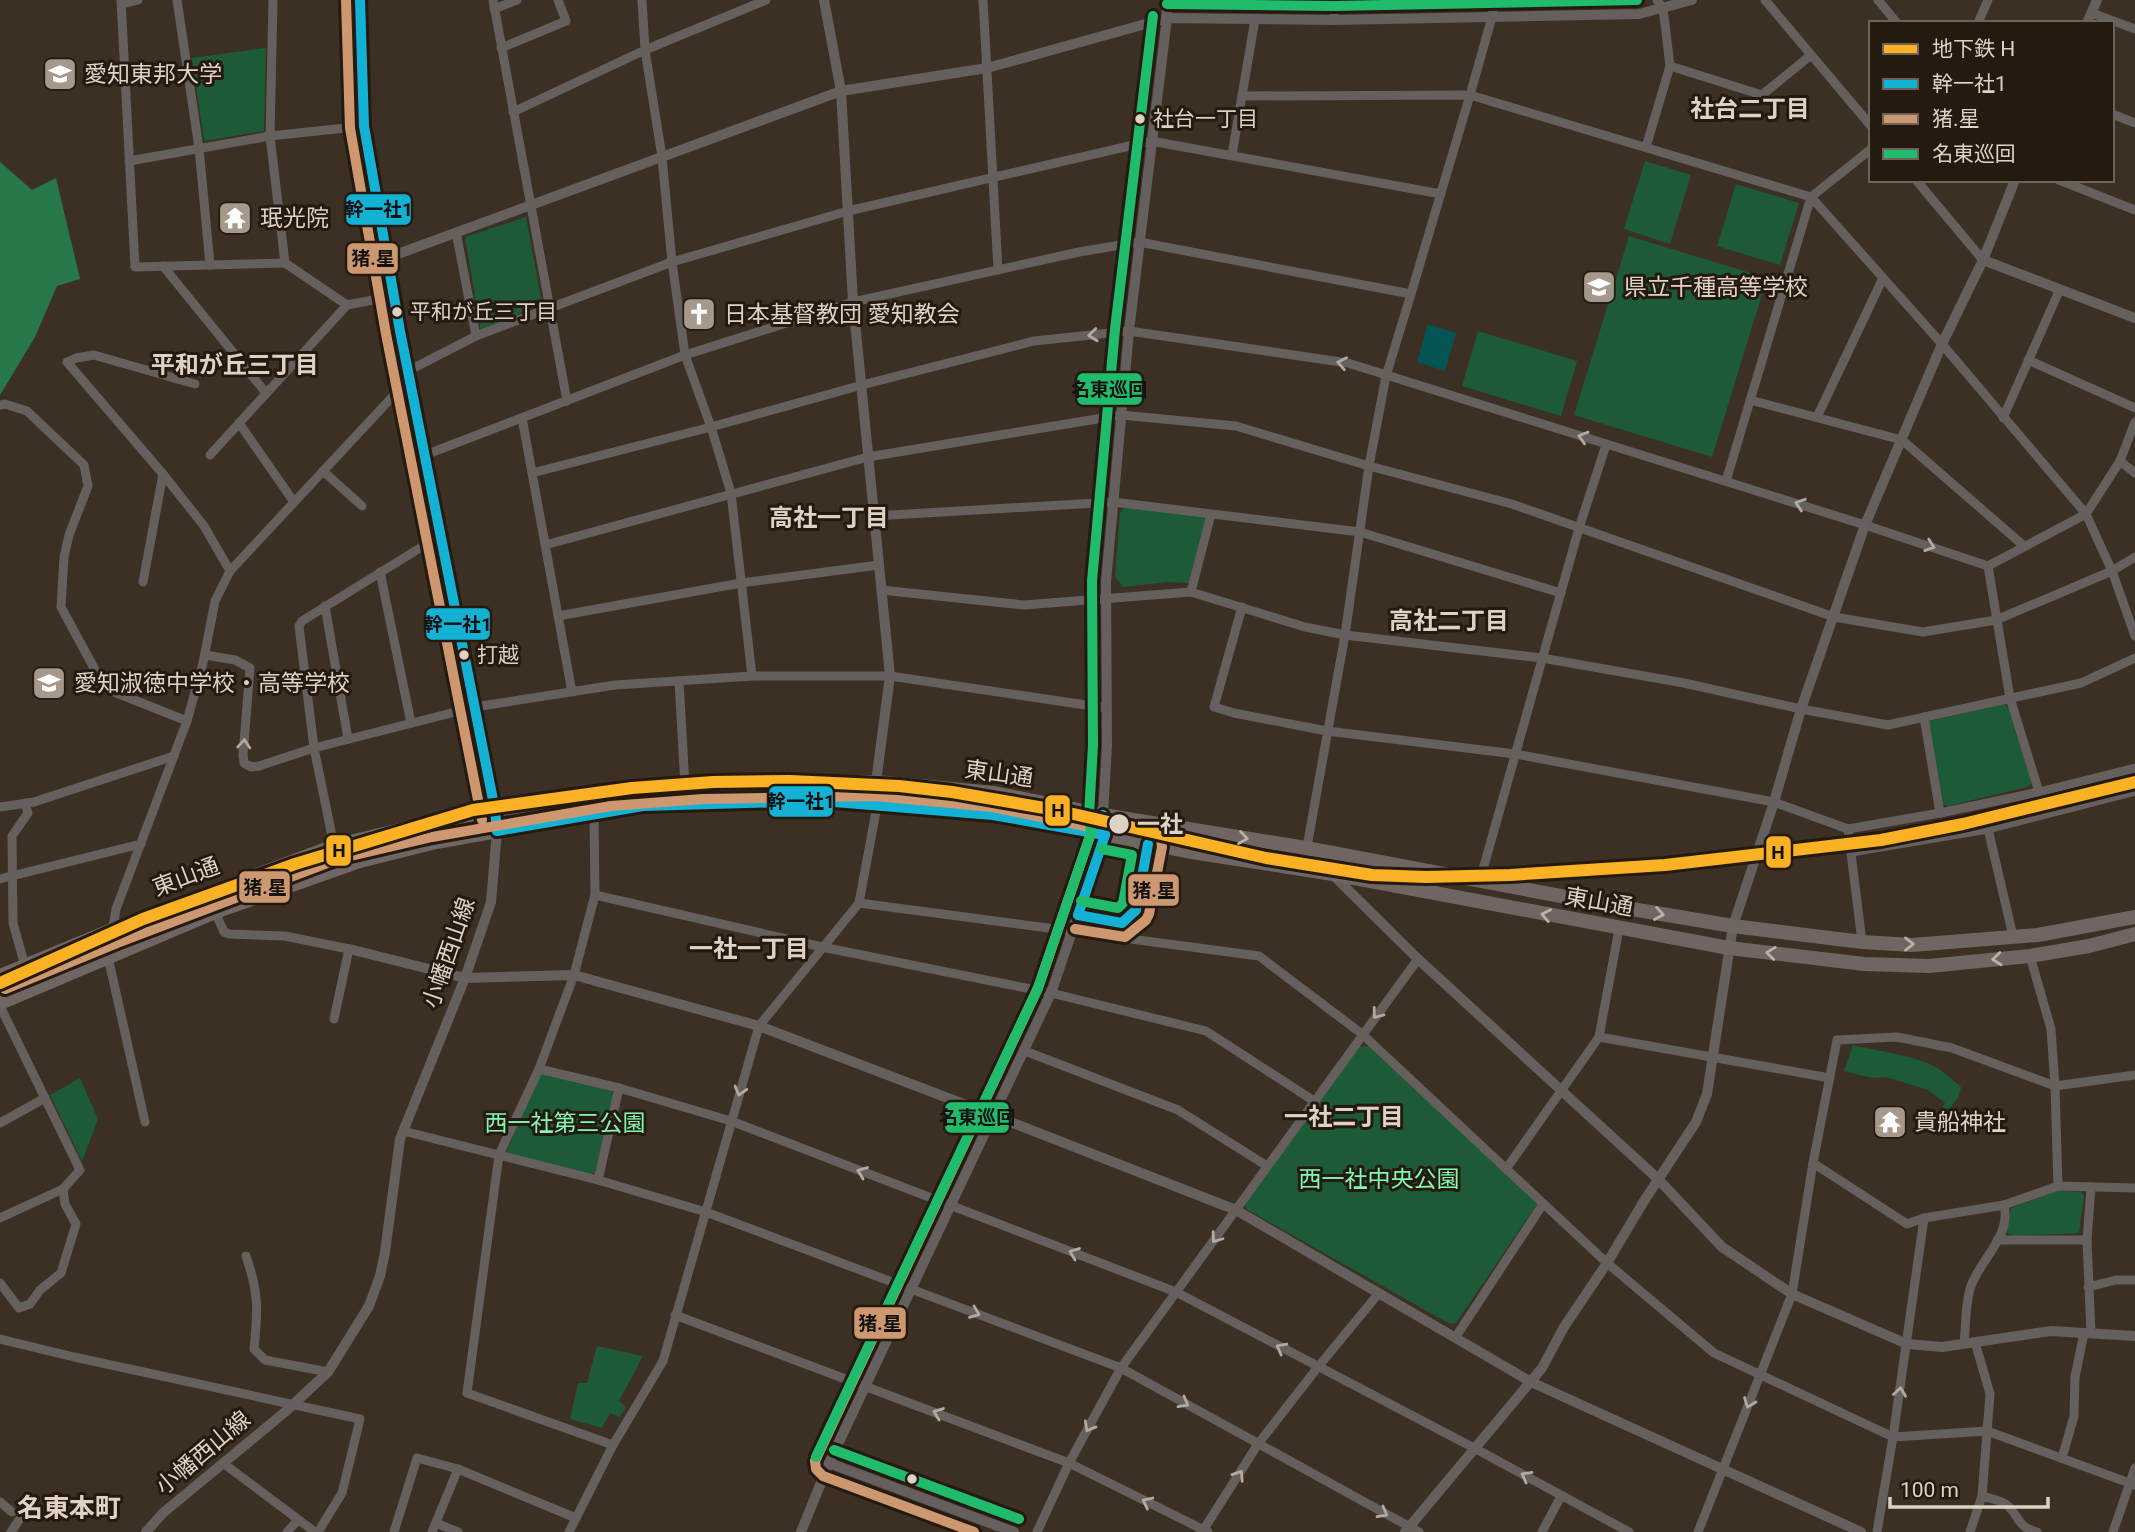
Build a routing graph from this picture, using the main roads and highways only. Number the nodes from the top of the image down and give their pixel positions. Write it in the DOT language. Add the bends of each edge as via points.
graph roads {
  1 [pos="2135,907"];
  2 [pos="2135,917"];
  3 [pos="2038,934"];
  4 [pos="2135,936"];
  5 [pos="0,976"];
  6 [pos="0,1005"];
  1 -- 3 [label="main road"];
  2 -- 3 [label="main road, 東山通"];
  5 -- 3 [label="main road, 東山通, one-way" via="334,846 429,823 609,792 877,782 994,793 1732,926 1912,945"];
  4 -- 6 [label="main road, 東山通, one-way" via="2030,956 1916,965 1864,964 1729,948 993,815 822,801 734,803 643,806 436,842 360,861 215,912"];
}
